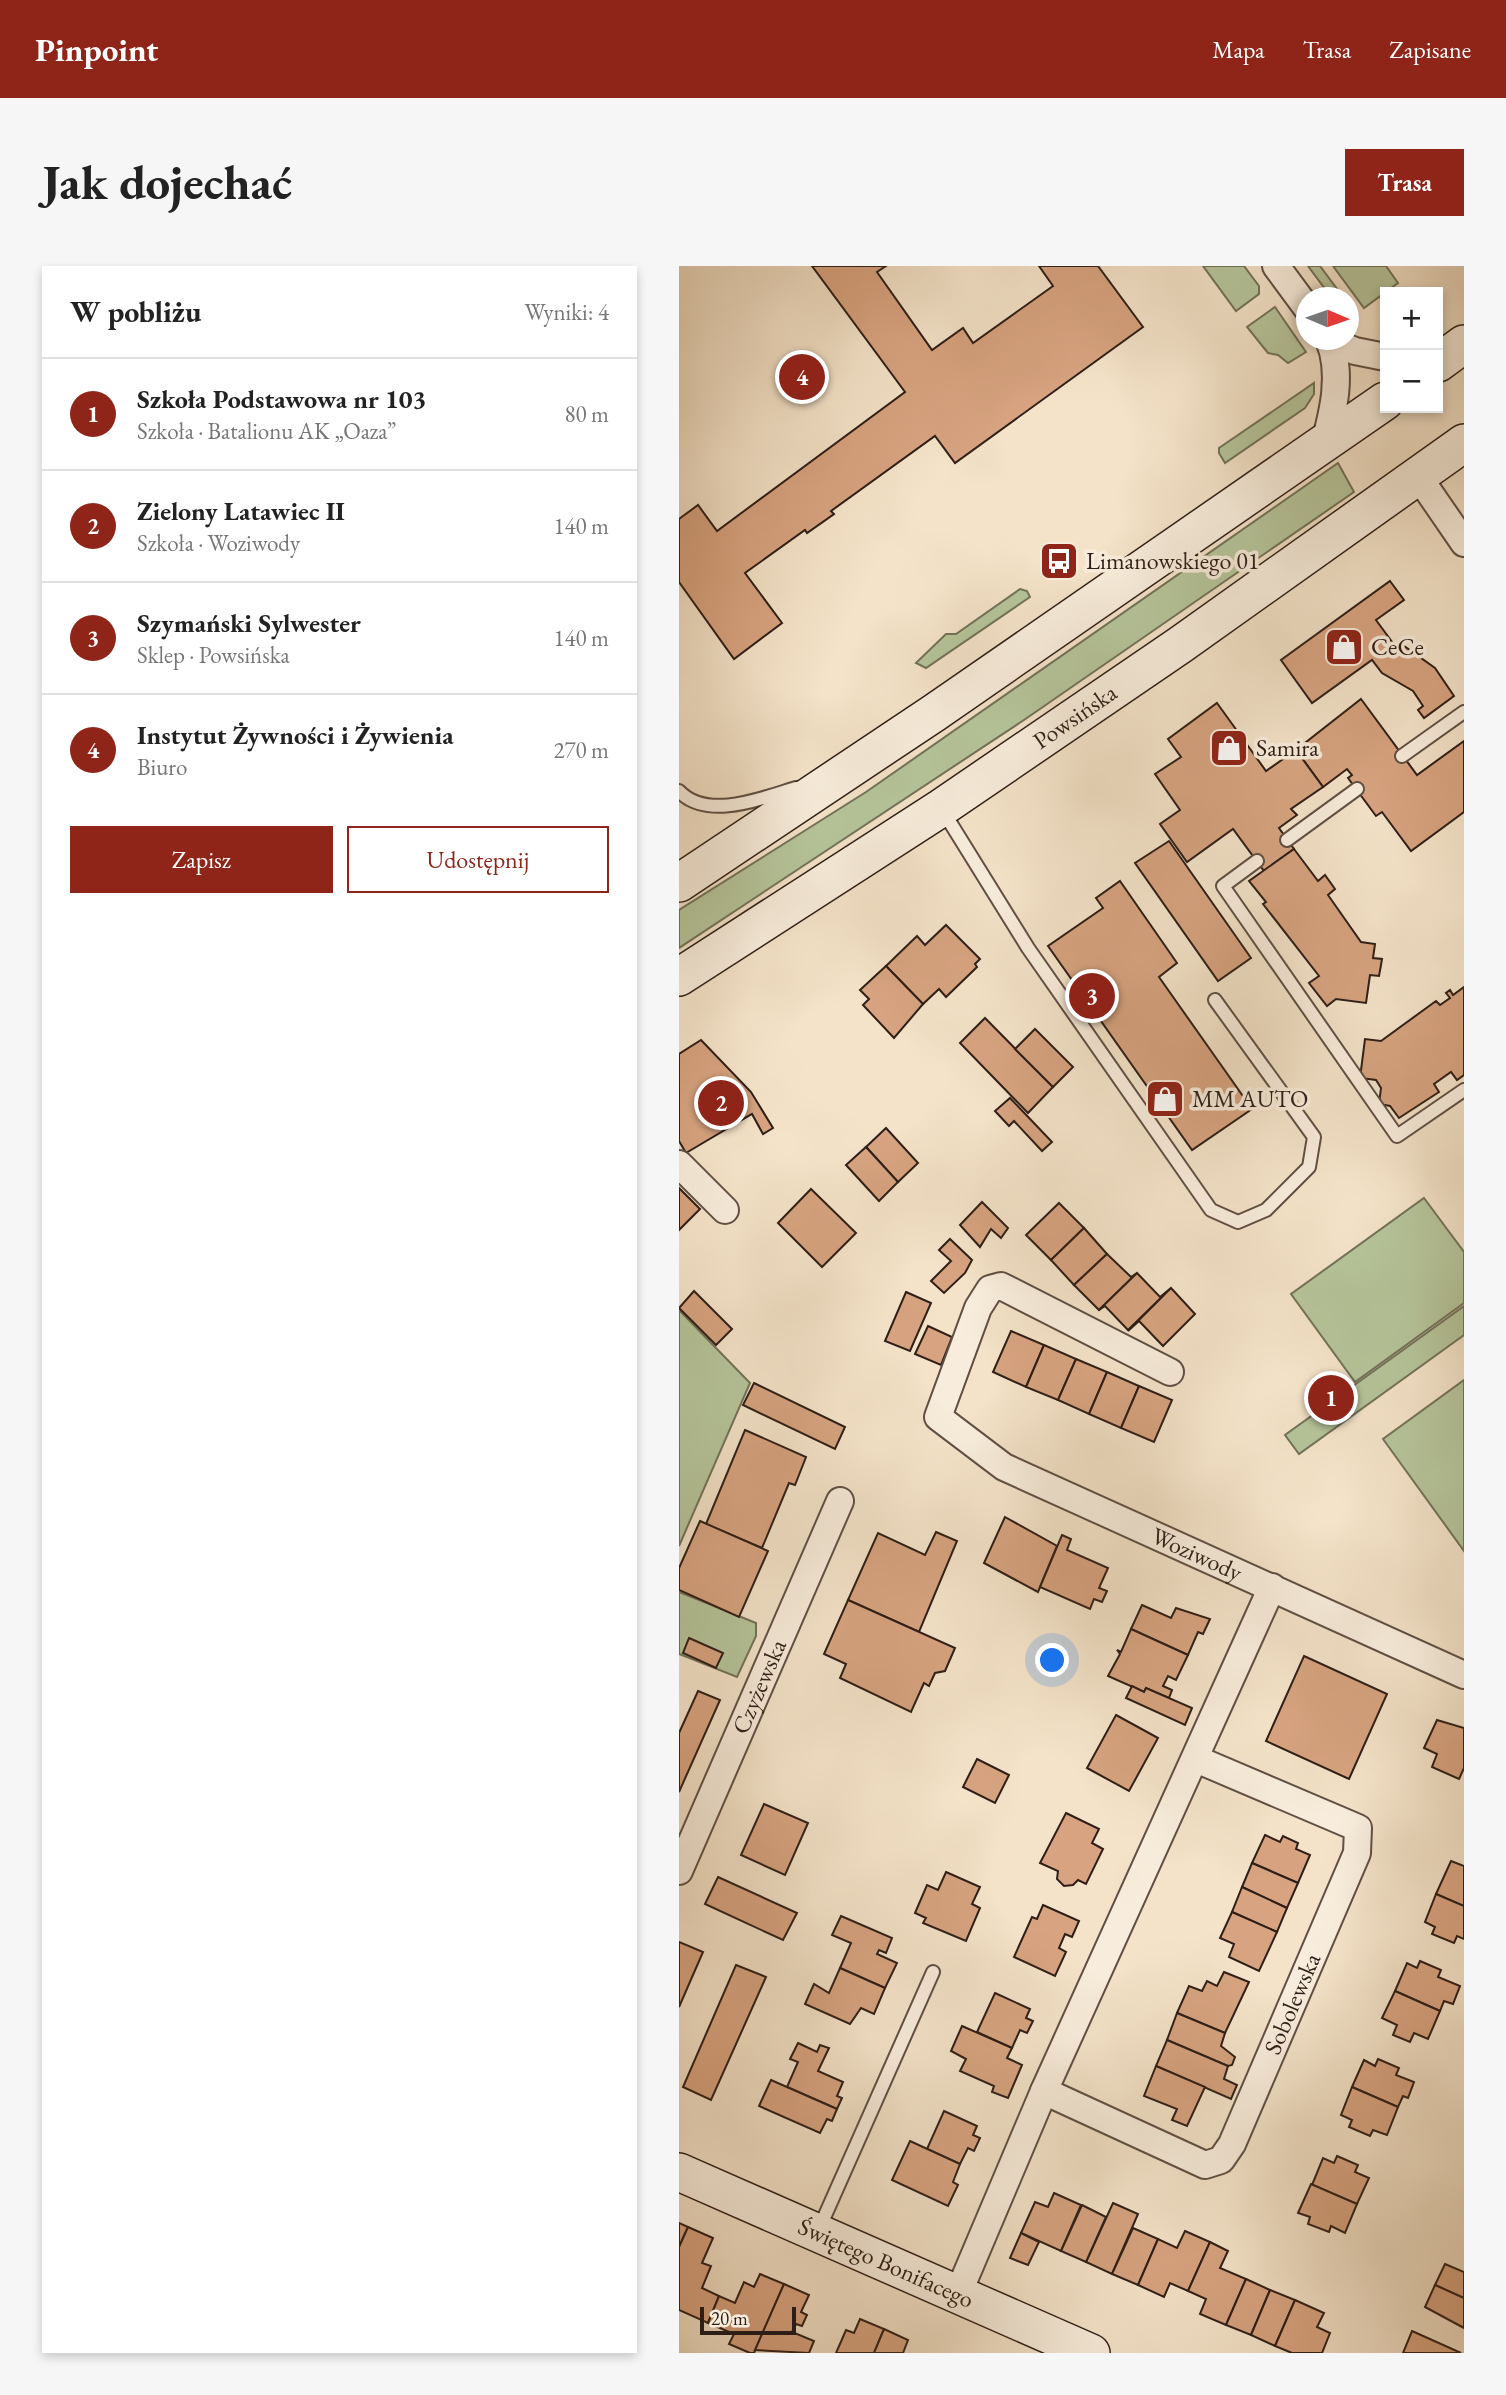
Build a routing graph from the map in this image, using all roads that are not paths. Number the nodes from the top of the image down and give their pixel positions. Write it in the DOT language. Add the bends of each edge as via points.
graph roads {
  1 [pos="1276,266"];
  2 [pos="1296,293"];
  3 [pos="1332,350"];
  4 [pos="1353,350"];
  5 [pos="1380,356"];
  6 [pos="1380,405"];
  7 [pos="1464,443"];
  8 [pos="1324,446"];
  9 [pos="1418,476"];
  10 [pos="1464,543"];
  11 [pos="1464,712"];
  12 [pos="1402,755"];
  13 [pos="843,774"];
  14 [pos="1357,789"];
  15 [pos="680,794"];
  16 [pos="941,808"];
  17 [pos="1287,840"];
  18 [pos="1257,861"];
  19 [pos="679,883"];
  20 [pos="679,977"];
  21 [pos="1216,1000"];
  22 [pos="1464,1090"];
  23 [pos="679,1164"];
  24 [pos="725,1210"];
  25 [pos="1171,1372"];
  26 [pos="840,1501"];
  27 [pos="1272,1587"];
  28 [pos="1464,1675"];
  29 [pos="1196,1759"];
  30 [pos="679,1871"];
  31 [pos="933,1972"];
  32 [pos="1044,2091"];
  33 [pos="679,2172"];
  34 [pos="817,2233"];
  35 [pos="958,2294"];
  36 [pos="1078,2350"];
  1 -- 2 [label="street"];
  3 -- 8 [label="street" via="1335,395"];
  4 -- 5 [label="street"];
  6 -- 8 [label="main road"];
  7 -- 9 [label="main road, Powsińska"];
  8 -- 13 [label="main road"];
  9 -- 10 [label="street"];
  9 -- 16 [label="main road, Powsińska"];
  11 -- 12 [label="lane"];
  13 -- 15 [label="lane" via="759,799 710,807"];
  13 -- 19 [label="main road"];
  14 -- 17 [label="lane"];
  16 -- 20 [label="main road, Powsińska"];
  16 -- 21 [label="lane" via="1028,948 1211,1210 1238,1222 1266,1210 1309,1167 1314,1137"];
  18 -- 22 [label="lane" via="1223,886 1397,1136"];
  23 -- 24 [label="street"];
  25 -- 27 [label="street, Woziwody" via="1001,1286 990,1289 978,1308 938,1417 1004,1467"];
  26 -- 30 [label="street, Czyżewska"];
  27 -- 28 [label="street, Woziwody"];
  27 -- 29 [label="street"];
  29 -- 32 [label="street"];
  29 -- 32 [label="street, Sobolewska" via="1358,1828 1360,1838 1232,2144 1221,2160 1205,2165"];
  31 -- 34 [label="lane"];
  32 -- 35 [label="street"];
  33 -- 34 [label="main road, Świętego Bonifacego"];
  34 -- 35 [label="main road, Świętego Bonifacego"];
  35 -- 36 [label="main road, Świętego Bonifacego"];
}
